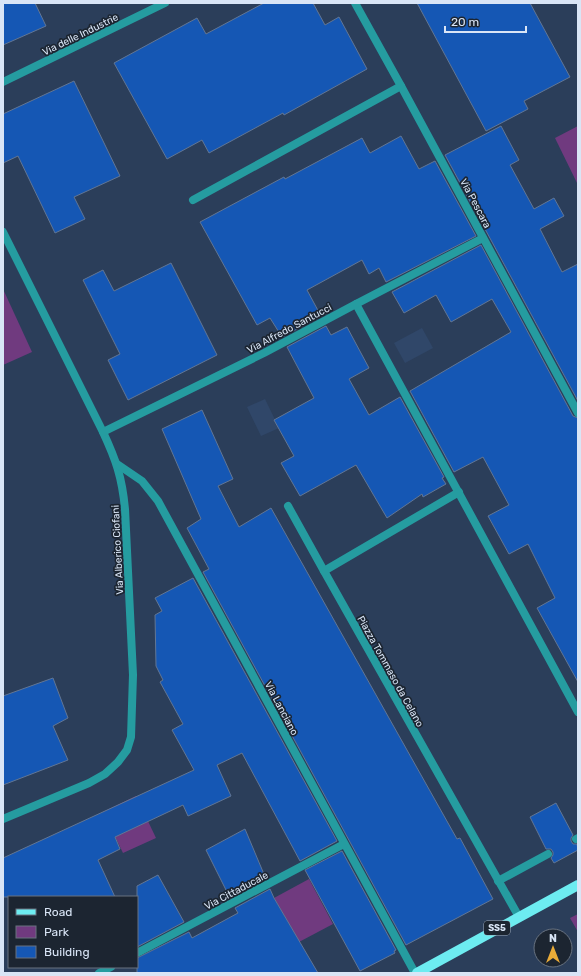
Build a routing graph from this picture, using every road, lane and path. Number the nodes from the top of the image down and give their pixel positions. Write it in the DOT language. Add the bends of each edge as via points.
graph roads {
  1 [pos="165,3"];
  2 [pos="355,3"];
  3 [pos="3,82"];
  4 [pos="401,86"];
  5 [pos="194,200"];
  6 [pos="3,232"];
  7 [pos="483,238"];
  8 [pos="356,304"];
  9 [pos="578,413"];
  10 [pos="103,432"];
  11 [pos="117,464"];
  12 [pos="459,492"];
  13 [pos="288,506"];
  14 [pos="324,571"];
  15 [pos="578,712"];
  16 [pos="3,819"];
  17 [pos="344,844"];
  18 [pos="548,854"];
  19 [pos="498,881"];
  20 [pos="578,885"];
  21 [pos="518,916"];
  22 [pos="138,952"];
  23 [pos="109,968"];
  24 [pos="99,973"];
  25 [pos="416,973"];
  1 -- 3 [label="street, Via delle Industrie"];
  2 -- 4 [label="street, Via Pescara"];
  4 -- 5 [label="street"];
  4 -- 7 [label="street, Via Pescara"];
  6 -- 10 [label="street, Via Alberico Ciofani"];
  7 -- 8 [label="street, Via Alfredo Santucci"];
  7 -- 9 [label="street, Via Pescara"];
  8 -- 10 [label="street, Via Alfredo Santucci" via="264,353"];
  8 -- 12 [label="street"];
  10 -- 11 [label="street, Via Alberico Ciofani"];
  11 -- 16 [label="street, Via Alberico Ciofani" via="125,508 133,674 131,737 127,750 105,774 89,783"];
  11 -- 17 [label="street, Via Lanciano" via="142,481 158,501"];
  12 -- 14 [label="street"];
  12 -- 15 [label="street"];
  13 -- 14 [label="street, Piazza Tommaso da Celano"];
  14 -- 19 [label="street, Piazza Tommaso da Celano"];
  17 -- 22 [label="street, Via Cittaducale"];
  17 -- 25 [label="street, Via Lanciano"];
  18 -- 19 [label="street"];
  19 -- 21 [label="street, Piazza Tommaso da Celano"];
  20 -- 21 [label="main road, SS5"];
  21 -- 25 [label="main road, SS5"];
  23 -- 24 [label="street"];
}
